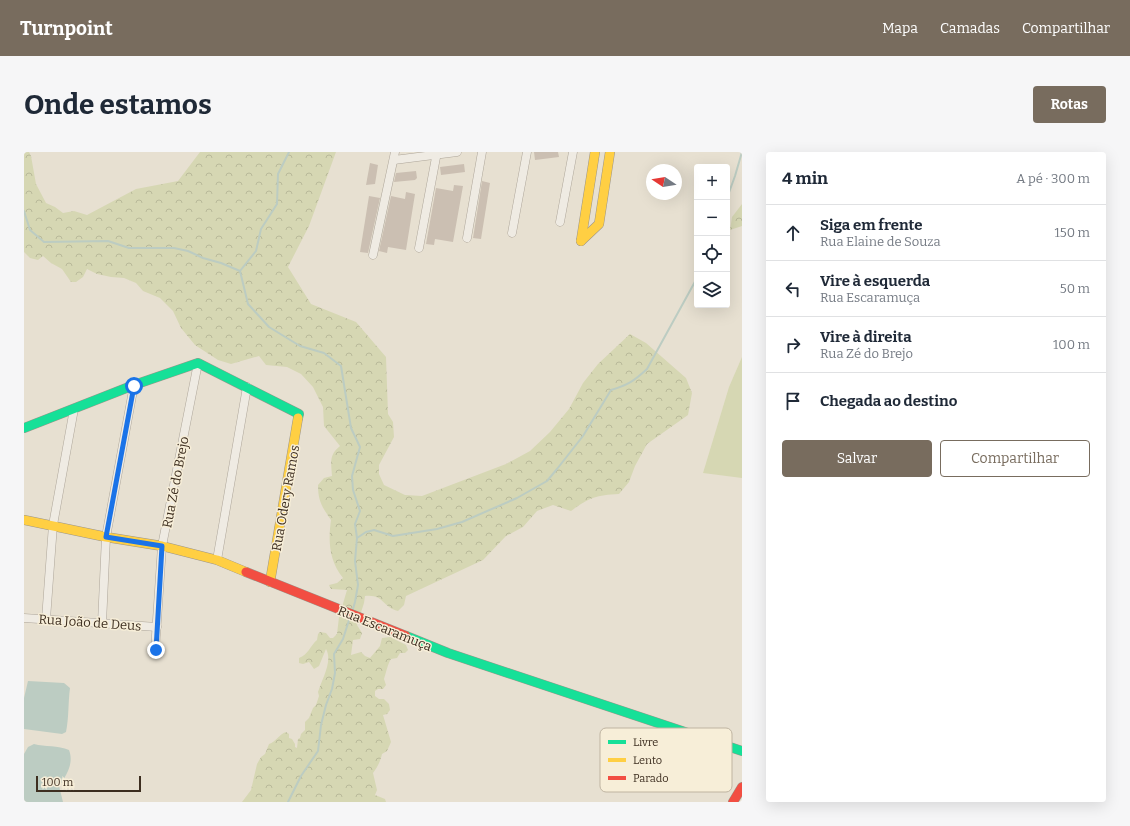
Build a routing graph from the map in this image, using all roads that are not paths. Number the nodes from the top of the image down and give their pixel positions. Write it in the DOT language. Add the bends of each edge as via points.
graph roads {
  1 [pos="457,152"];
  2 [pos="482,152"];
  3 [pos="527,152"];
  4 [pos="572,152"];
  5 [pos="595,152"];
  6 [pos="610,152"];
  7 [pos="437,153"];
  8 [pos="394,156"];
  9 [pos="560,222"];
  10 [pos="512,233"];
  11 [pos="467,238"];
  12 [pos="419,248"];
  13 [pos="373,255"];
  14 [pos="198,363"];
  15 [pos="134,386"];
  16 [pos="247,388"];
  17 [pos="74,409"];
  18 [pos="24,428"];
  19 [pos="24,520"];
  20 [pos="53,525"];
  21 [pos="106,537"];
  22 [pos="162,546"];
  23 [pos="217,560"];
  24 [pos="270,582"];
  25 [pos="24,618"];
  26 [pos="46,619"];
  27 [pos="102,623"];
  28 [pos="157,627"];
  29 [pos="156,650"];
  30 [pos="672,728"];
  31 [pos="732,748"];
  32 [pos="742,751"];
  33 [pos="742,786"];
  34 [pos="733,802"];
  1 -- 7 [label="street"];
  2 -- 11 [label="street"];
  3 -- 10 [label="street"];
  4 -- 9 [label="street"];
  5 -- 6 [label="street" via="581,241 599,224"];
  7 -- 8 [label="street"];
  7 -- 12 [label="street"];
  8 -- 13 [label="street"];
  14 -- 15 [label="street"];
  14 -- 16 [label="street"];
  14 -- 22 [label="street, Rua Zé do Brejo"];
  15 -- 17 [label="street"];
  15 -- 21 [label="street"];
  16 -- 23 [label="street"];
  16 -- 24 [label="street, Rua Odery Ramos" via="299,414"];
  17 -- 18 [label="street"];
  17 -- 20 [label="street"];
  19 -- 20 [label="street, Rua Escaramuça"];
  20 -- 21 [label="street, Rua Escaramuça"];
  20 -- 26 [label="street"];
  21 -- 22 [label="street, Rua Escaramuça"];
  21 -- 27 [label="street"];
  22 -- 23 [label="street, Rua Escaramuça"];
  22 -- 28 [label="street, Rua Zé do Brejo"];
  23 -- 24 [label="street, Rua Escaramuça"];
  24 -- 30 [label="street, Rua Escaramuça" via="448,653"];
  25 -- 26 [label="street, Rua João de Deus"];
  26 -- 27 [label="street, Rua João de Deus"];
  27 -- 28 [label="street, Rua João de Deus"];
  28 -- 29 [label="street, Rua Zé do Brejo"];
  31 -- 32 [label="street, Rua Escaramuça"];
  33 -- 34 [label="street"];
}
